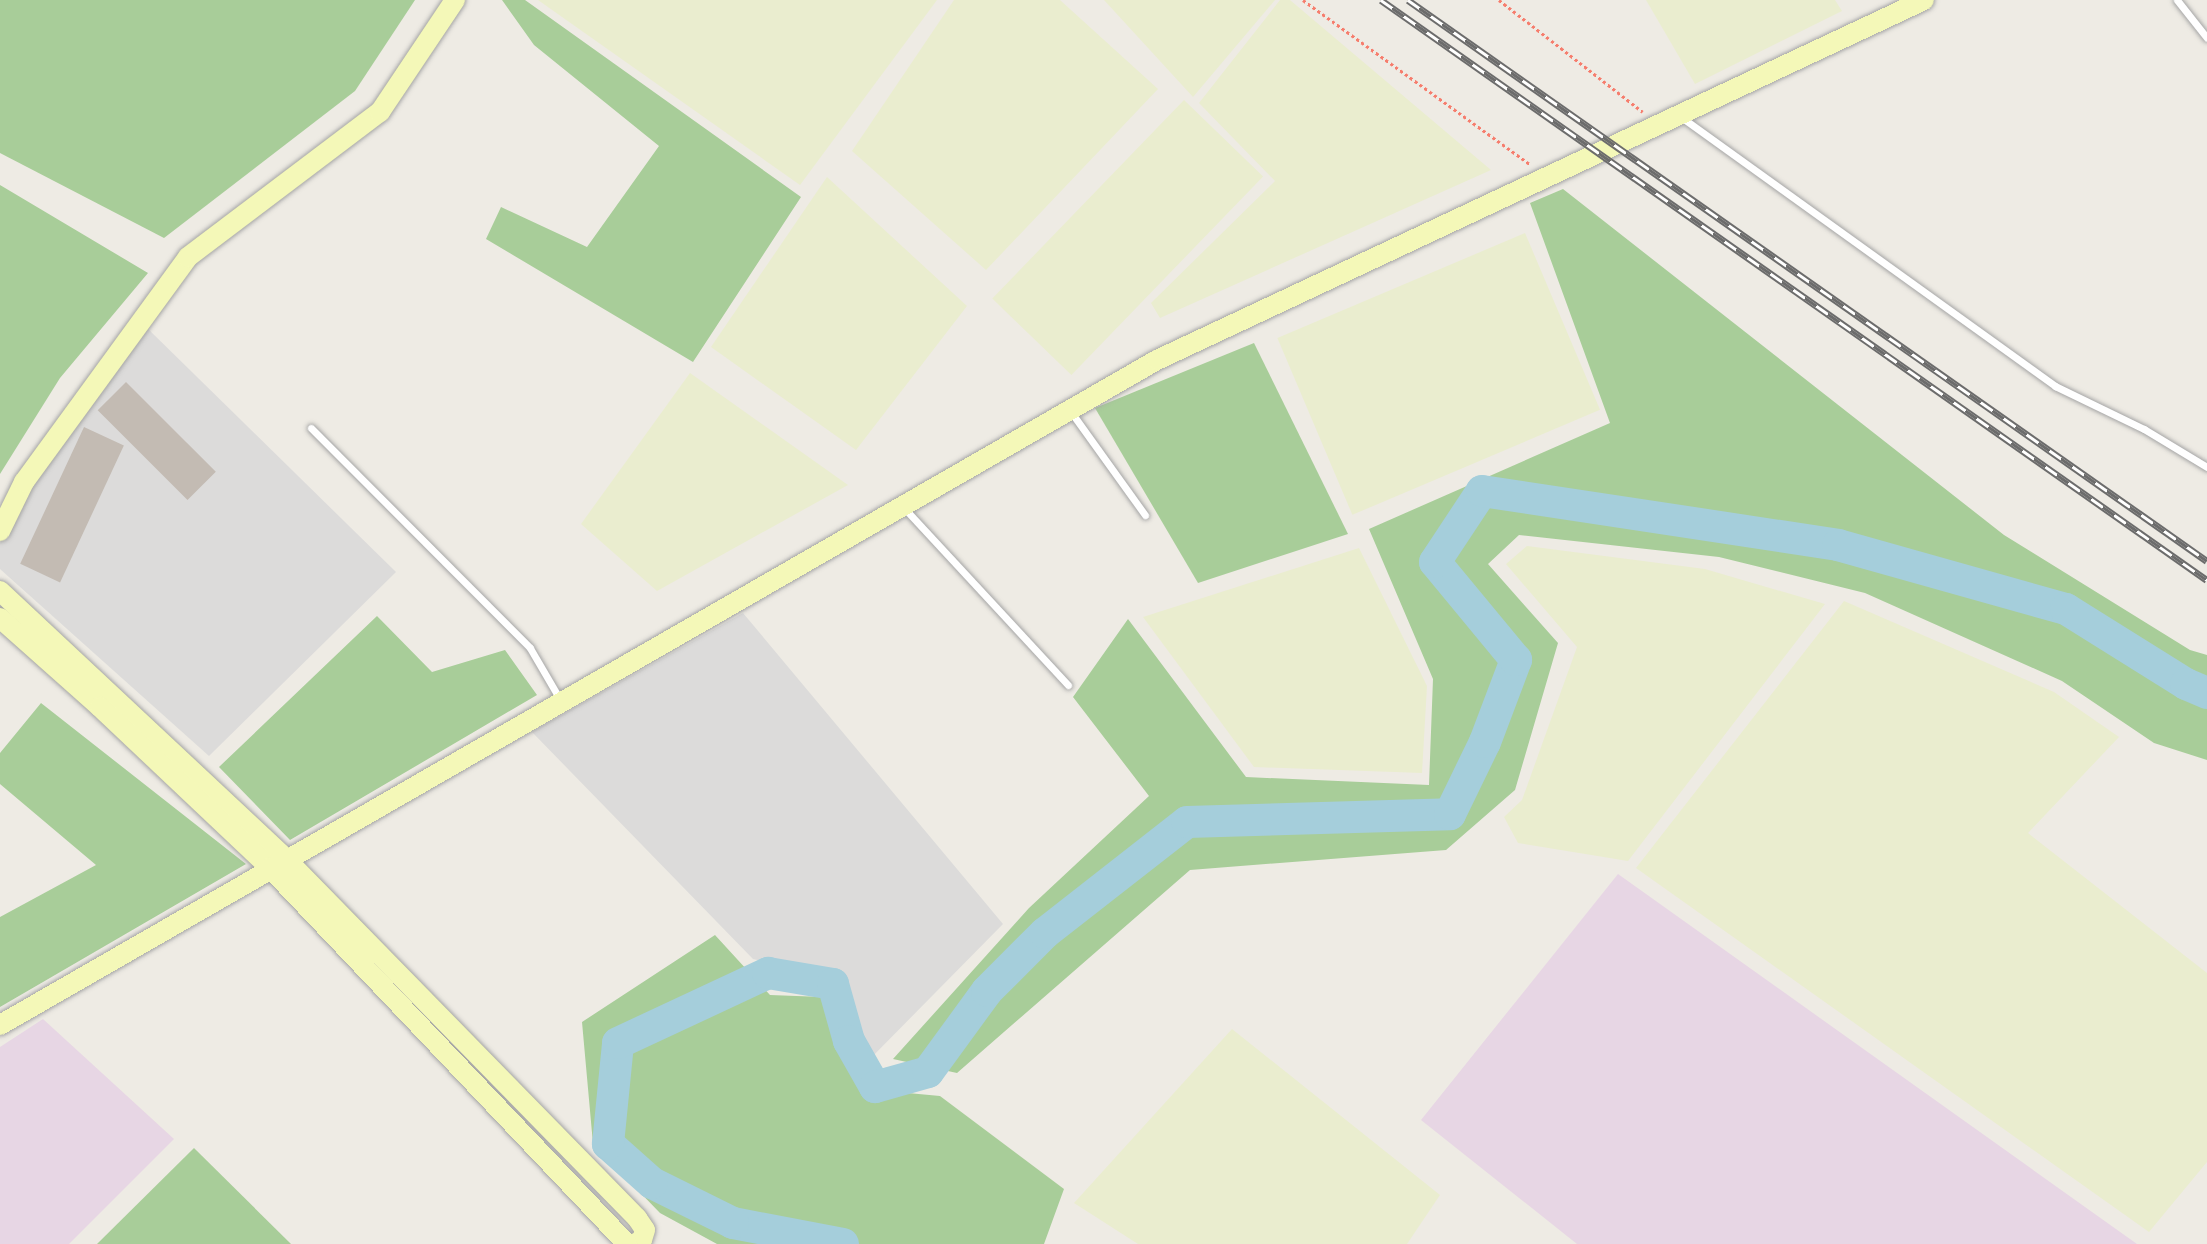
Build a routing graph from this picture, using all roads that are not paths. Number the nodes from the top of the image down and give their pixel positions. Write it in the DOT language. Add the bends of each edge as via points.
graph roads {
  1 [pos="455,0"];
  2 [pos="1924,0"];
  3 [pos="2177,0"];
  4 [pos="2207,38"];
  5 [pos="1679,115"];
  6 [pos="1070,410"];
  7 [pos="310,428"];
  8 [pos="2207,467"];
  9 [pos="903,506"];
  10 [pos="1145,515"];
  11 [pos="0,531"];
  12 [pos="0,591"];
  13 [pos="0,618"];
  14 [pos="1068,685"];
  15 [pos="562,702"];
  16 [pos="279,864"];
  17 [pos="0,1024"];
  18 [pos="465,1041"];
  19 [pos="449,1059"];
  20 [pos="627,1244"];
  21 [pos="634,1244"];
  1 -- 11 [label="street" via="380,112 188,257 24,482"];
  2 -- 5 [label="street"];
  3 -- 4 [label="lane"];
  5 -- 6 [label="street" via="1157,360"];
  5 -- 8 [label="lane" via="2055,386 2144,429"];
  6 -- 9 [label="street"];
  6 -- 10 [label="lane"];
  7 -- 15 [label="lane" via="530,648"];
  9 -- 14 [label="lane"];
  9 -- 15 [label="street"];
  12 -- 16 [label="street"];
  13 -- 16 [label="street"];
  15 -- 16 [label="street"];
  16 -- 17 [label="street"];
  16 -- 18 [label="street"];
  16 -- 19 [label="street"];
  18 -- 19 [label="street"];
  18 -- 21 [label="street" via="638,1218 645,1230 642,1240"];
  19 -- 20 [label="street"];
}
